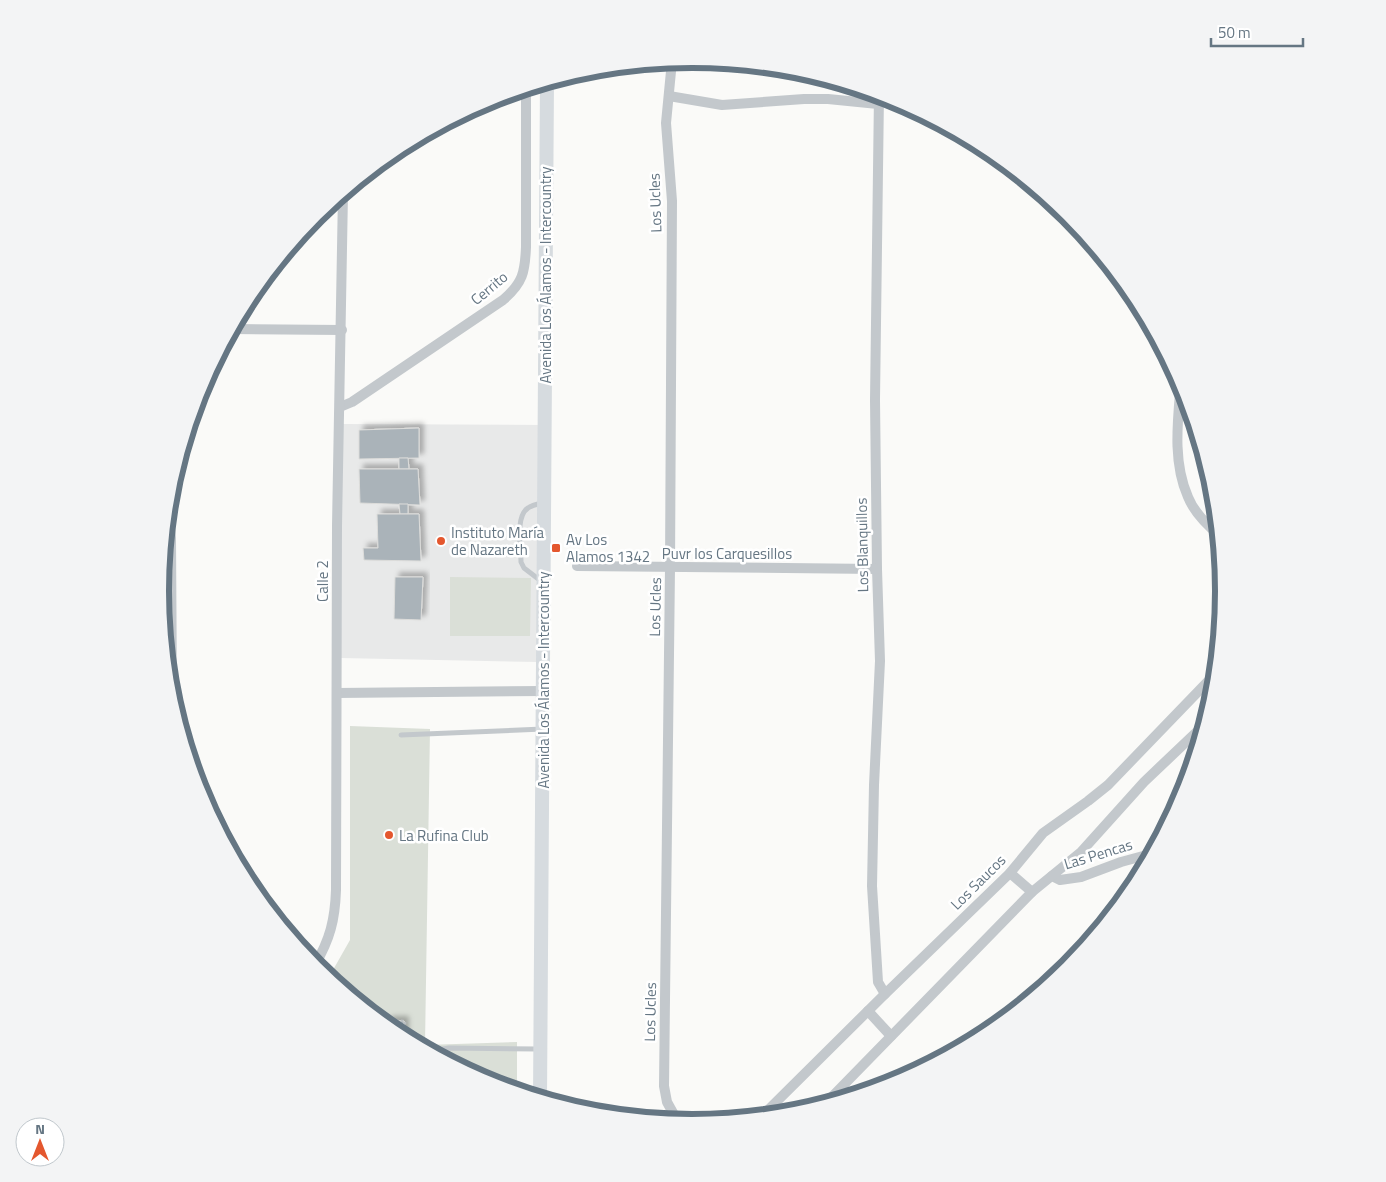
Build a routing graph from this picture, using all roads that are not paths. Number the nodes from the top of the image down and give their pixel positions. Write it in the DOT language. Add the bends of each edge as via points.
graph roads {
  1 [pos="671,69"];
  2 [pos="546,89"];
  3 [pos="526,95"];
  4 [pos="669,96"];
  5 [pos="872,99"];
  6 [pos="878,101"];
  7 [pos="343,202"];
  8 [pos="240,329"];
  9 [pos="342,330"];
  10 [pos="1179,398"];
  11 [pos="340,407"];
  12 [pos="544,502"];
  13 [pos="1213,530"];
  14 [pos="171,556"];
  15 [pos="577,566"];
  16 [pos="670,568"];
  17 [pos="877,569"];
  18 [pos="543,582"];
  19 [pos="172,632"];
  20 [pos="1208,681"];
  21 [pos="543,691"];
  22 [pos="337,693"];
  23 [pos="543,729"];
  24 [pos="1197,731"];
  25 [pos="401,735"];
  26 [pos="1144,856"];
  27 [pos="1010,874"];
  28 [pos="1052,876"];
  29 [pos="1032,892"];
  30 [pos="319,957"];
  31 [pos="885,994"];
  32 [pos="868,1011"];
  33 [pos="891,1036"];
  34 [pos="440,1049"];
  35 [pos="541,1049"];
  36 [pos="540,1092"];
  37 [pos="833,1095"];
  38 [pos="770,1108"];
  39 [pos="673,1113"];
  1 -- 4 [label="street, Los Ucles"];
  2 -- 12 [label="main road, Avenida Los Álamos - Intercountry"];
  3 -- 11 [label="street, Cerrito" via="526,247 520,284 503,300"];
  4 -- 5 [label="street" via="722,105"];
  4 -- 16 [label="street, Los Ucles" via="666,138 672,201"];
  6 -- 17 [label="street, Los Blanquillos"];
  7 -- 9 [label="street, Calle 2"];
  8 -- 9 [label="street"];
  9 -- 11 [label="street, Calle 2"];
  10 -- 13 [label="street" via="1177,425 1181,475 1188,498"];
  11 -- 22 [label="street, Calle 2"];
  12 -- 18 [label="main road, Avenida Los Álamos - Intercountry"];
  12 -- 18 [label="lane" via="530,506 520,519 521,562"];
  14 -- 19 [label="street"];
  15 -- 16 [label="street, Puvr los Carquesillos"];
  16 -- 17 [label="street, Puvr los Carquesillos"];
  16 -- 39 [label="street, Los Ucles" via="664,1086"];
  17 -- 31 [label="street, Los Blanquillos" via="880,661 872,886 878,982"];
  18 -- 21 [label="main road, Avenida Los Álamos - Intercountry"];
  20 -- 27 [label="street, Los Saucos" via="1108,786 1043,833"];
  21 -- 22 [label="street"];
  21 -- 23 [label="main road, Avenida Los Álamos - Intercountry"];
  22 -- 30 [label="street, Calle 2" via="335,908 330,934"];
  23 -- 25 [label="lane"];
  23 -- 35 [label="main road, Avenida Los Álamos - Intercountry"];
  24 -- 28 [label="street" via="1144,782 1080,852"];
  26 -- 28 [label="street, Las Pencas" via="1081,877 1060,880"];
  27 -- 29 [label="street"];
  27 -- 31 [label="street, Los Saucos"];
  28 -- 29 [label="street"];
  29 -- 33 [label="street"];
  31 -- 32 [label="street, Los Saucos"];
  32 -- 33 [label="street"];
  32 -- 38 [label="street, Los Saucos"];
  33 -- 37 [label="street"];
  34 -- 35 [label="lane"];
  35 -- 36 [label="main road, Avenida Los Álamos - Intercountry"];
}
